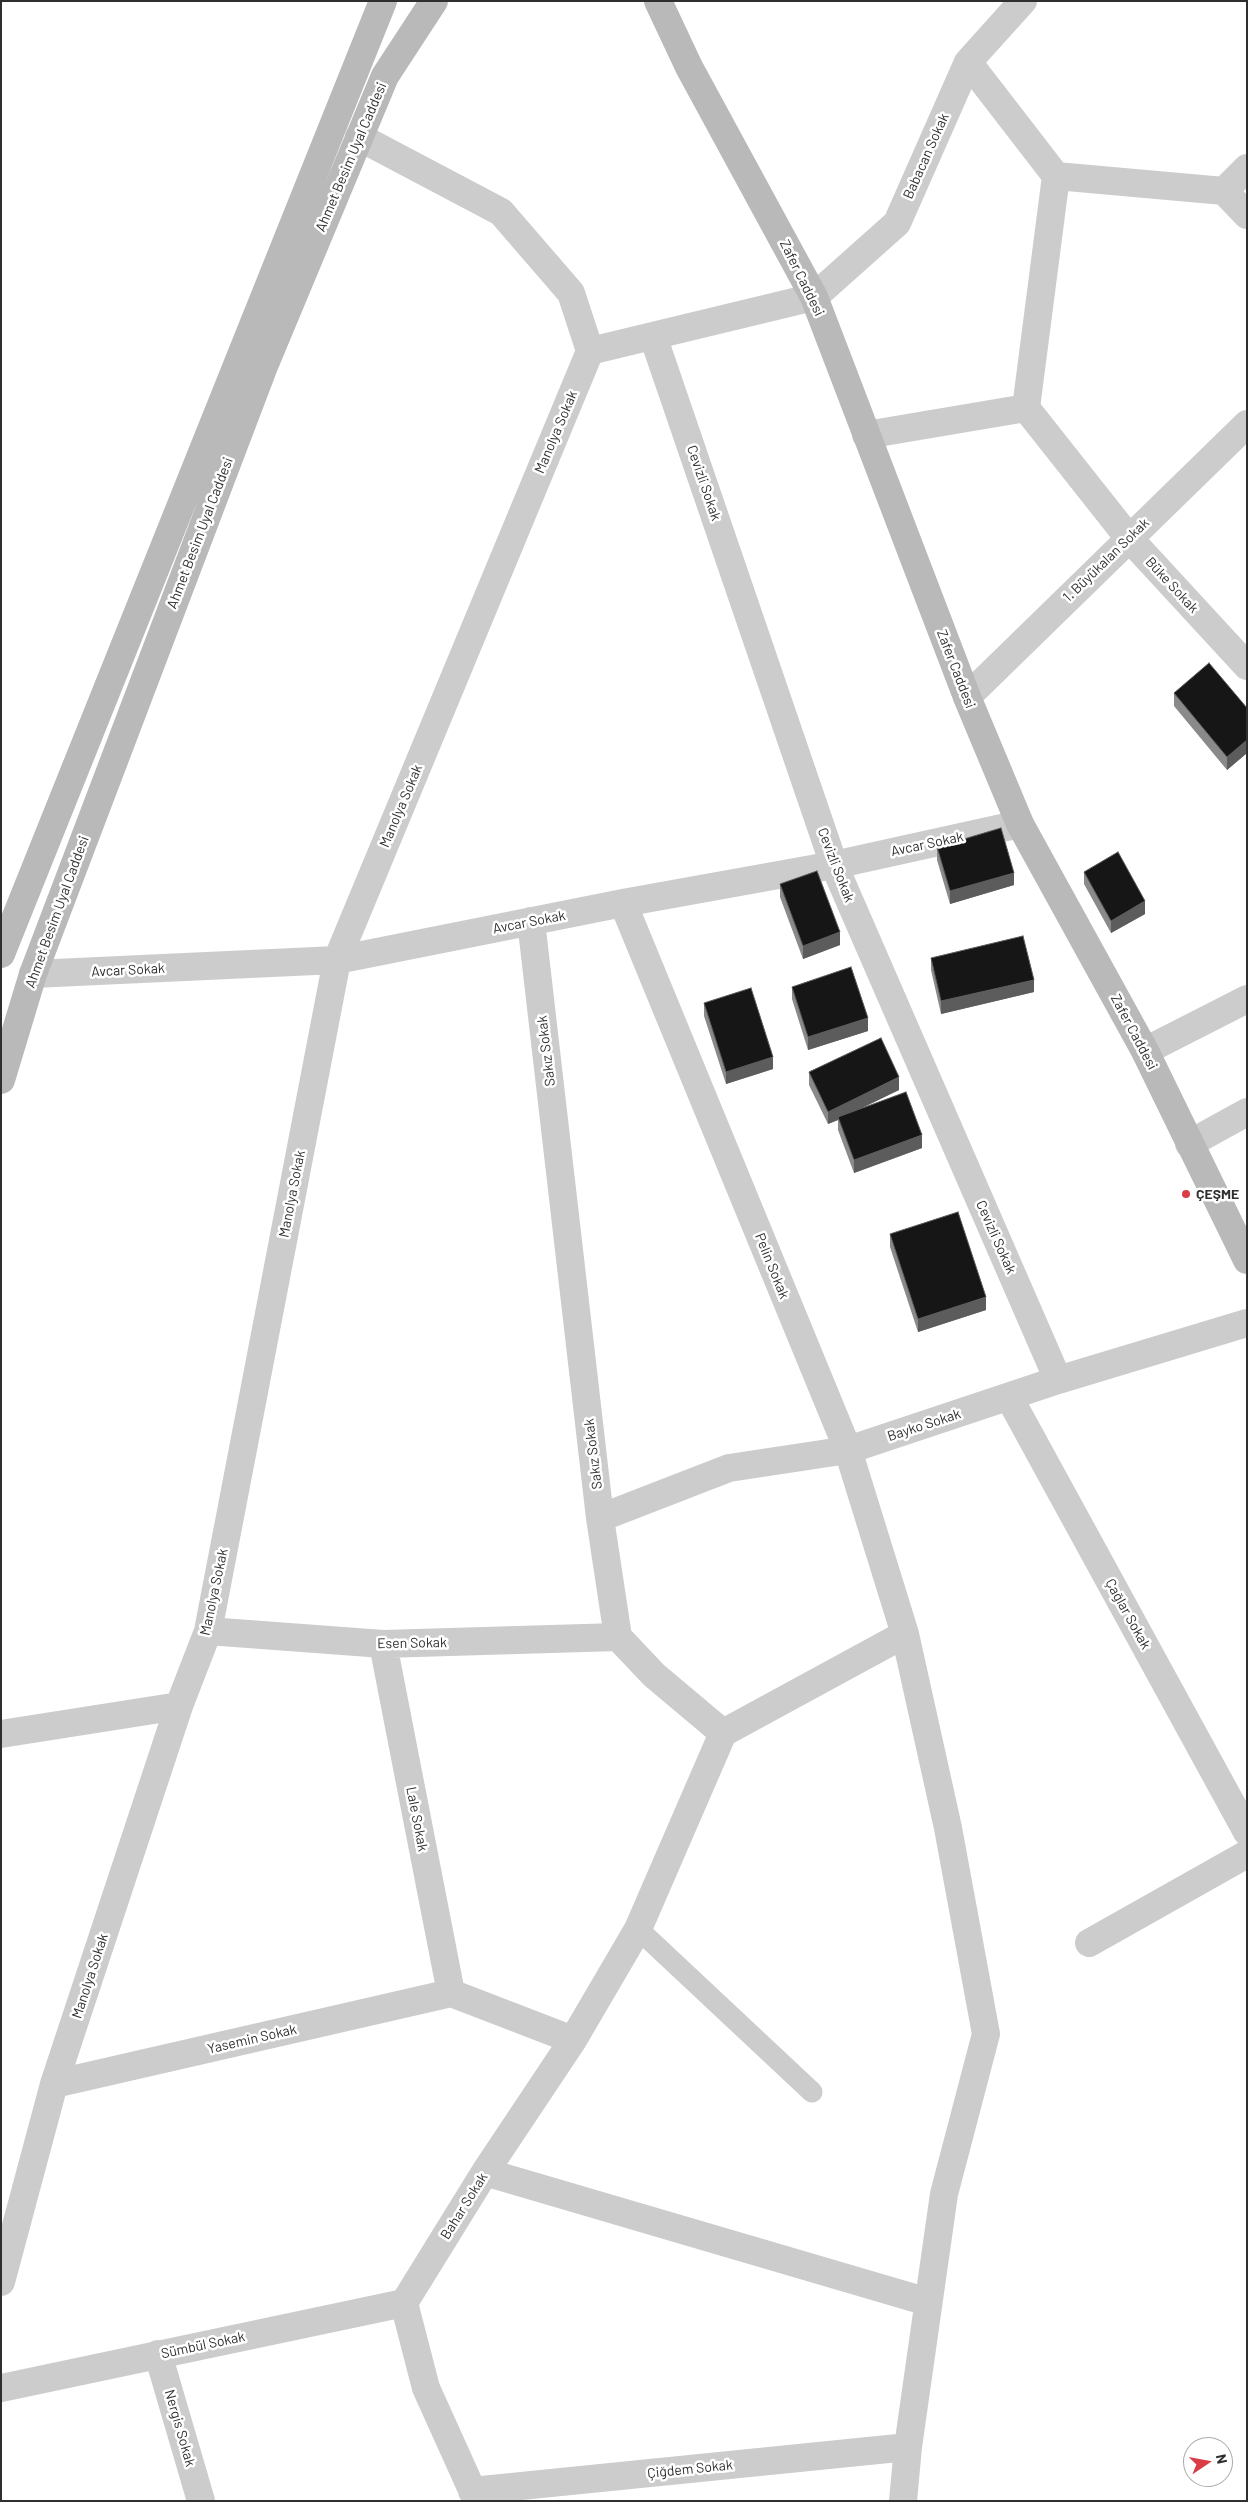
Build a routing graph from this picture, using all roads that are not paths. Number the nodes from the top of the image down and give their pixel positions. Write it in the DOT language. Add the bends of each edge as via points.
graph roads {
  1 [pos="383,1"];
  2 [pos="434,1"];
  3 [pos="658,1"];
  4 [pos="668,1"];
  5 [pos="1023,1"];
  6 [pos="968,62"];
  7 [pos="690,67"];
  8 [pos="359,137"];
  9 [pos="1247,168"];
  10 [pos="1056,176"];
  11 [pos="1224,191"];
  12 [pos="1247,215"];
  13 [pos="814,297"];
  14 [pos="653,336"];
  15 [pos="590,351"];
  16 [pos="1026,408"];
  17 [pos="1247,424"];
  18 [pos="866,435"];
  19 [pos="1128,537"];
  20 [pos="1247,666"];
  21 [pos="967,697"];
  22 [pos="1020,824"];
  23 [pos="834,865"];
  24 [pos="623,903"];
  25 [pos="531,921"];
  26 [pos="1,954"];
  27 [pos="337,960"];
  28 [pos="33,974"];
  29 [pos="1247,999"];
  30 [pos="1145,1051"];
  31 [pos="1,1080"];
  32 [pos="1247,1112"];
  33 [pos="1189,1144"];
  34 [pos="1247,1260"];
  35 [pos="1247,1323"];
  36 [pos="1058,1380"];
  37 [pos="1009,1396"];
  38 [pos="848,1450"];
  39 [pos="600,1518"];
  40 [pos="208,1631"];
  41 [pos="905,1634"];
  42 [pos="618,1637"];
  43 [pos="382,1644"];
  44 [pos="179,1706"];
  45 [pos="723,1733"];
  46 [pos="1,1734"];
  47 [pos="1247,1832"];
  48 [pos="1247,1854"];
  49 [pos="638,1929"];
  50 [pos="1089,1943"];
  51 [pos="451,1994"];
  52 [pos="573,2040"];
  53 [pos="54,2084"];
  54 [pos="812,2092"];
  55 [pos="485,2172"];
  56 [pos="1,2282"];
  57 [pos="928,2302"];
  58 [pos="404,2303"];
  59 [pos="158,2354"];
  60 [pos="1,2388"];
  61 [pos="908,2447"];
  62 [pos="475,2496"];
  63 [pos="201,2501"];
  64 [pos="903,2501"];
  1 -- 26 [label="main road, Ahmet Besim Uyal Caddesi"];
  2 -- 8 [label="main road, Ahmet Besim Uyal Caddesi" via="385,76"];
  3 -- 7 [label="main road, Zafer Caddesi"];
  4 -- 7 [label="main road, Zafer Caddesi"];
  5 -- 6 [label="street, Babacan Sokak"];
  6 -- 10 [label="street"];
  6 -- 13 [label="street, Babacan Sokak" via="897,223"];
  7 -- 13 [label="main road, Zafer Caddesi"];
  8 -- 15 [label="street" via="501,212 571,293"];
  8 -- 28 [label="main road, Ahmet Besim Uyal Caddesi" via="264,366"];
  9 -- 11 [label="street"];
  10 -- 11 [label="street"];
  10 -- 16 [label="street"];
  11 -- 12 [label="street"];
  13 -- 14 [label="street"];
  13 -- 18 [label="main road, Zafer Caddesi"];
  14 -- 15 [label="street"];
  14 -- 23 [label="street, Cevizli Sokak"];
  15 -- 27 [label="street, Manolya Sokak"];
  16 -- 18 [label="street"];
  16 -- 19 [label="street, Büke Sokak"];
  17 -- 19 [label="street, 1. Büyükalan Sokak"];
  18 -- 21 [label="main road, Zafer Caddesi"];
  19 -- 20 [label="street, Büke Sokak"];
  19 -- 21 [label="street, 1. Büyükalan Sokak"];
  21 -- 22 [label="main road, Zafer Caddesi"];
  22 -- 23 [label="street, Avcar Sokak"];
  22 -- 30 [label="main road, Zafer Caddesi"];
  23 -- 24 [label="street, Avcar Sokak"];
  23 -- 36 [label="street, Cevizli Sokak"];
  24 -- 25 [label="street, Avcar Sokak"];
  24 -- 38 [label="street, Pelin Sokak"];
  25 -- 27 [label="street, Avcar Sokak"];
  25 -- 39 [label="street, Sakız Sokak"];
  27 -- 28 [label="street, Avcar Sokak"];
  27 -- 40 [label="street, Manolya Sokak"];
  28 -- 31 [label="main road, Ahmet Besim Uyal Caddesi"];
  29 -- 30 [label="street"];
  30 -- 33 [label="main road, Zafer Caddesi"];
  32 -- 33 [label="street"];
  33 -- 34 [label="main road, Zafer Caddesi"];
  35 -- 36 [label="street, Bayko Sokak"];
  36 -- 37 [label="street, Bayko Sokak"];
  37 -- 38 [label="street, Bayko Sokak"];
  37 -- 47 [label="street, Çağlar Sokak"];
  38 -- 39 [label="street, Bayko Sokak" via="728,1468"];
  38 -- 41 [label="street, Pelin Sokak"];
  39 -- 42 [label="street, Sakız Sokak"];
  40 -- 43 [label="street, Esen Sokak"];
  40 -- 44 [label="street, Manolya Sokak"];
  41 -- 45 [label="street"];
  41 -- 57 [label="street, Pelin Sokak" via="948,1828 986,2034 944,2194"];
  42 -- 43 [label="street, Esen Sokak"];
  42 -- 45 [label="street" via="654,1675"];
  43 -- 51 [label="street, Lale Sokak"];
  44 -- 46 [label="street"];
  44 -- 53 [label="street, Manolya Sokak"];
  45 -- 49 [label="street, Bahar Sokak"];
  48 -- 50 [label="street"];
  49 -- 52 [label="street, Bahar Sokak"];
  49 -- 54 [label="lane"];
  51 -- 52 [label="street"];
  51 -- 53 [label="street, Yasemin Sokak"];
  52 -- 55 [label="street, Bahar Sokak"];
  53 -- 56 [label="street, Manolya Sokak"];
  55 -- 57 [label="street"];
  55 -- 58 [label="street, Bahar Sokak"];
  57 -- 61 [label="street, Pelin Sokak"];
  58 -- 59 [label="street, Sümbül Sokak"];
  58 -- 62 [label="street" via="426,2388"];
  59 -- 60 [label="street, Sümbül Sokak"];
  59 -- 63 [label="street, Nergis Sokak"];
  61 -- 62 [label="street, Çiğdem Sokak"];
  61 -- 64 [label="street, Pelin Sokak"];
}
